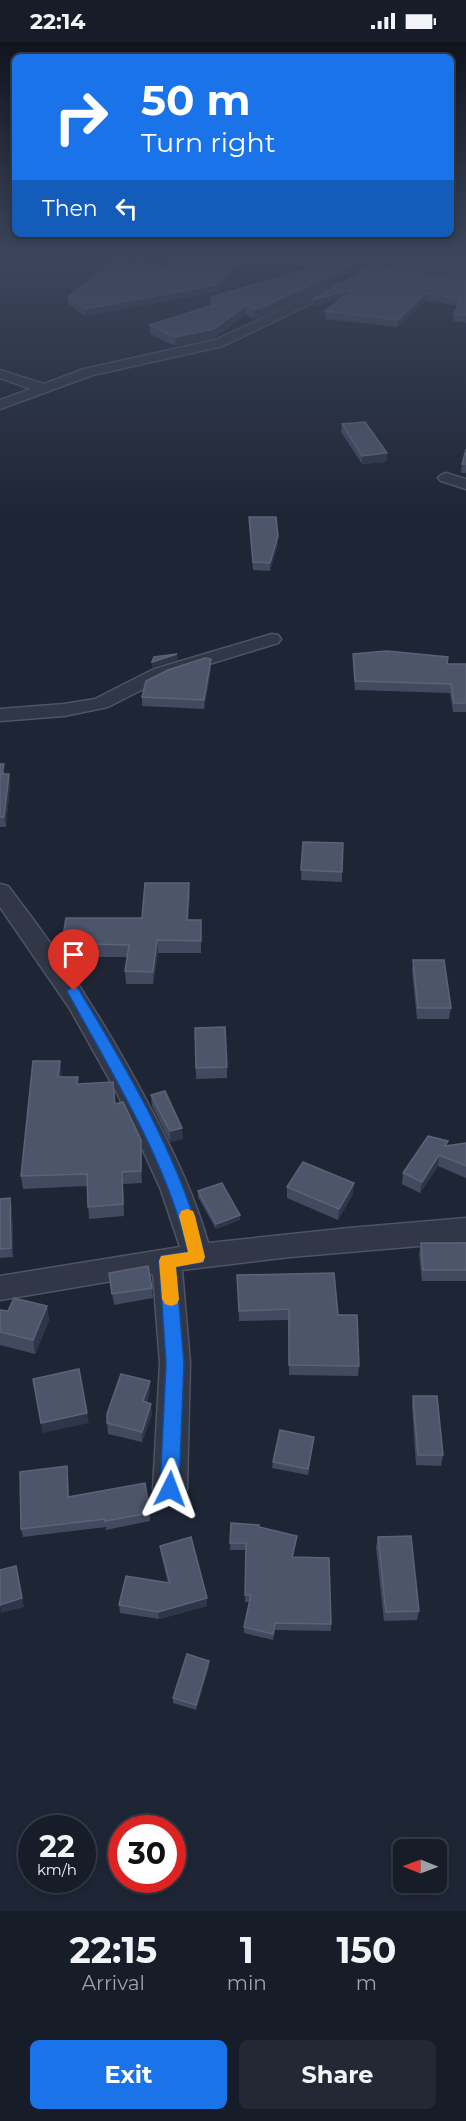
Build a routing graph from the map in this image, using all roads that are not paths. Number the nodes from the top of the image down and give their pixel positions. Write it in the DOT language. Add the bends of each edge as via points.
graph roads {
  1 [pos="221,342"];
  2 [pos="0,374"];
  3 [pos="45,389"];
  4 [pos="0,405"];
  5 [pos="446,477"];
  6 [pos="466,484"];
  7 [pos="272,639"];
  8 [pos="0,715"];
  9 [pos="0,891"];
  10 [pos="466,1230"];
  11 [pos="182,1259"];
  12 [pos="0,1288"];
  13 [pos="170,1489"];
  1 -- 3 [label="street" via="89,372"];
  2 -- 3 [label="street"];
  3 -- 4 [label="street"];
  5 -- 6 [label="street"];
  7 -- 8 [label="street" via="146,679 100,703"];
  9 -- 11 [label="street" via="74,991 128,1089 188,1218"];
  10 -- 11 [label="street"];
  11 -- 12 [label="street"];
  11 -- 13 [label="street"];
}
